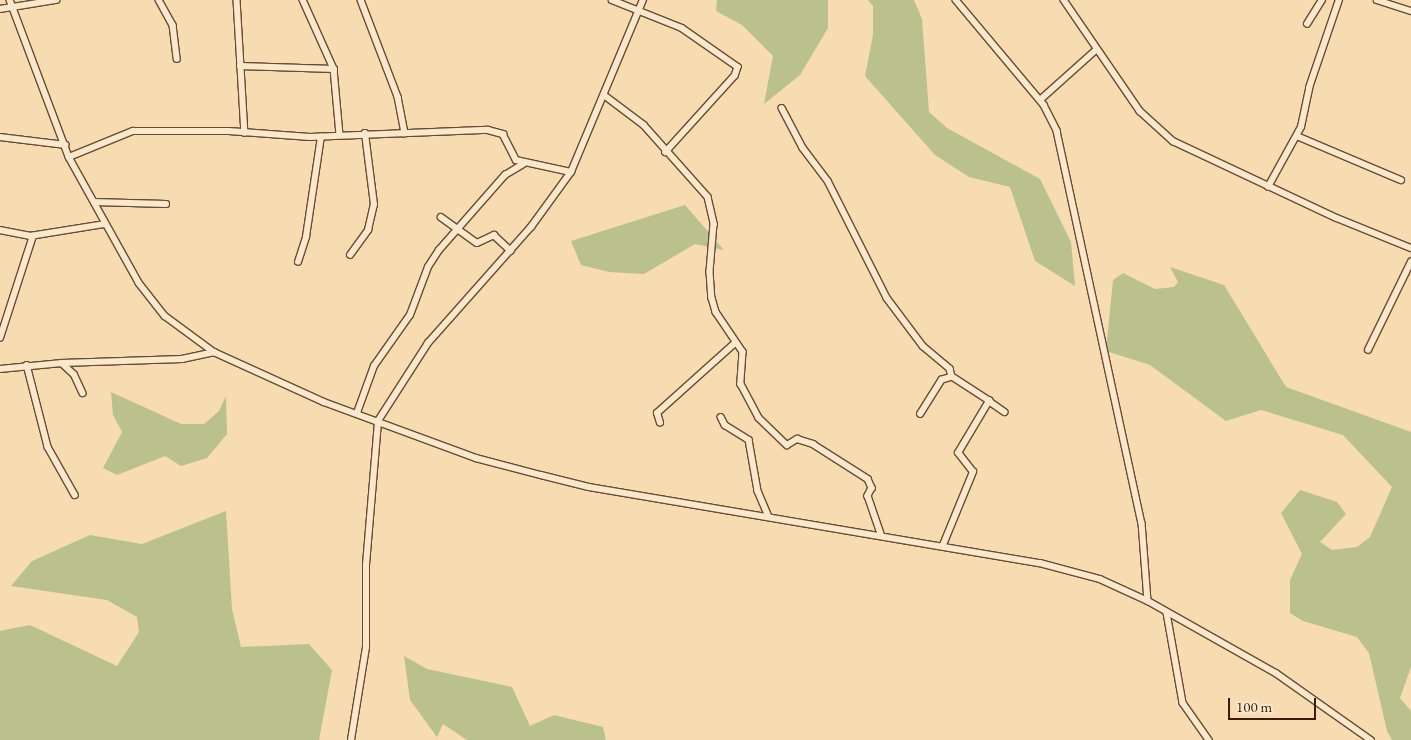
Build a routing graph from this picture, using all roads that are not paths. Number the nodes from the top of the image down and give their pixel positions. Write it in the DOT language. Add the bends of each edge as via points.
graph roads {
  1 [pos="10,0"];
  2 [pos="56,0"];
  3 [pos="159,0"];
  4 [pos="237,0"];
  5 [pos="303,0"];
  6 [pos="361,0"];
  7 [pos="612,0"];
  8 [pos="643,0"];
  9 [pos="956,0"];
  10 [pos="1064,0"];
  11 [pos="1322,0"];
  12 [pos="1339,0"];
  13 [pos="1377,0"];
  14 [pos="13,7"];
  15 [pos="0,9"];
  16 [pos="638,10"];
  17 [pos="1411,11"];
  18 [pos="1307,24"];
  19 [pos="1096,50"];
  20 [pos="177,60"];
  21 [pos="240,66"];
  22 [pos="334,69"];
  23 [pos="604,95"];
  24 [pos="1040,100"];
  25 [pos="782,108"];
  26 [pos="245,133"];
  27 [pos="406,133"];
  28 [pos="365,134"];
  29 [pos="340,135"];
  30 [pos="1297,136"];
  31 [pos="0,137"];
  32 [pos="321,137"];
  33 [pos="66,144"];
  34 [pos="666,152"];
  35 [pos="70,157"];
  36 [pos="523,164"];
  37 [pos="572,172"];
  38 [pos="1401,180"];
  39 [pos="1268,187"];
  40 [pos="94,202"];
  41 [pos="166,204"];
  42 [pos="441,217"];
  43 [pos="105,224"];
  44 [pos="460,228"];
  45 [pos="0,230"];
  46 [pos="33,236"];
  47 [pos="1411,248"];
  48 [pos="511,251"];
  49 [pos="350,255"];
  50 [pos="298,262"];
  51 [pos="1411,262"];
  52 [pos="0,338"];
  53 [pos="734,343"];
  54 [pos="1368,350"];
  55 [pos="214,352"];
  56 [pos="62,363"];
  57 [pos="27,365"];
  58 [pos="0,369"];
  59 [pos="952,377"];
  60 [pos="83,393"];
  61 [pos="989,401"];
  62 [pos="1005,412"];
  63 [pos="356,413"];
  64 [pos="921,414"];
  65 [pos="721,417"];
  66 [pos="378,421"];
  67 [pos="660,423"];
  68 [pos="75,495"];
  69 [pos="769,517"];
  70 [pos="881,533"];
  71 [pos="943,545"];
  72 [pos="1148,601"];
  73 [pos="1167,613"];
  74 [pos="351,740"];
  75 [pos="1209,740"];
  76 [pos="1371,740"];
  1 -- 14 [label="street"];
  2 -- 14 [label="street"];
  3 -- 20 [label="street" via="173,25"];
  4 -- 21 [label="street"];
  5 -- 22 [label="street"];
  6 -- 27 [label="street" via="398,97"];
  7 -- 16 [label="street"];
  8 -- 16 [label="street"];
  9 -- 24 [label="street"];
  10 -- 19 [label="street"];
  11 -- 18 [label="street"];
  12 -- 30 [label="street"];
  13 -- 17 [label="street"];
  14 -- 15 [label="street"];
  14 -- 33 [label="street" via="39,83"];
  16 -- 23 [label="street"];
  16 -- 34 [label="street" via="690,32 738,67 735,76"];
  19 -- 24 [label="street"];
  19 -- 39 [label="street" via="1140,111 1173,141"];
  21 -- 22 [label="street"];
  21 -- 26 [label="street"];
  22 -- 29 [label="street"];
  23 -- 34 [label="street" via="644,125"];
  23 -- 37 [label="street" via="583,137"];
  24 -- 72 [label="street" via="1057,131 1101,328 1142,523"];
  25 -- 59 [label="street" via="803,148 828,181 887,298 923,346 950,369"];
  26 -- 32 [label="street"];
  26 -- 35 [label="street" via="133,131"];
  27 -- 28 [label="street"];
  27 -- 36 [label="street" via="498,130 503,134 512,157"];
  28 -- 29 [label="street"];
  28 -- 49 [label="street" via="373,212 368,230"];
  29 -- 32 [label="street"];
  30 -- 38 [label="street"];
  30 -- 39 [label="street"];
  31 -- 33 [label="street"];
  32 -- 50 [label="street" via="306,237"];
  33 -- 35 [label="street"];
  34 -- 53 [label="street" via="702,189 711,206 714,242 710,285 716,312"];
  35 -- 40 [label="street"];
  36 -- 37 [label="street" via="552,165"];
  36 -- 44 [label="street" via="505,175"];
  37 -- 48 [label="street"];
  39 -- 47 [label="street"];
  40 -- 41 [label="street"];
  40 -- 43 [label="street"];
  42 -- 44 [label="street"];
  43 -- 46 [label="street"];
  43 -- 55 [label="street" via="151,300 165,316"];
  44 -- 48 [label="street" via="476,243 494,235"];
  44 -- 63 [label="street" via="428,267 410,315 374,366"];
  45 -- 46 [label="street"];
  46 -- 52 [label="street"];
  48 -- 66 [label="street" via="428,344"];
  51 -- 54 [label="street"];
  53 -- 67 [label="street" via="657,413"];
  53 -- 70 [label="street" via="745,358 741,384 759,418 787,445 797,439 814,444 868,479 872,488 868,496 873,502"];
  55 -- 56 [label="street" via="182,359"];
  55 -- 63 [label="street"];
  56 -- 57 [label="street"];
  56 -- 60 [label="street" via="74,374"];
  57 -- 58 [label="street"];
  57 -- 68 [label="street" via="48,447"];
  59 -- 61 [label="street"];
  59 -- 64 [label="street" via="942,380"];
  61 -- 62 [label="street"];
  61 -- 71 [label="street" via="958,453 973,472"];
  63 -- 66 [label="street"];
  65 -- 69 [label="street" via="725,425 749,440 758,491"];
  66 -- 69 [label="street" via="476,458 589,487"];
  66 -- 74 [label="street" via="366,556 366,648"];
  69 -- 70 [label="street"];
  70 -- 71 [label="street"];
  71 -- 72 [label="street" via="1040,563 1100,579"];
  72 -- 73 [label="street"];
  73 -- 75 [label="street" via="1183,703"];
  73 -- 76 [label="street" via="1276,673"];
}
